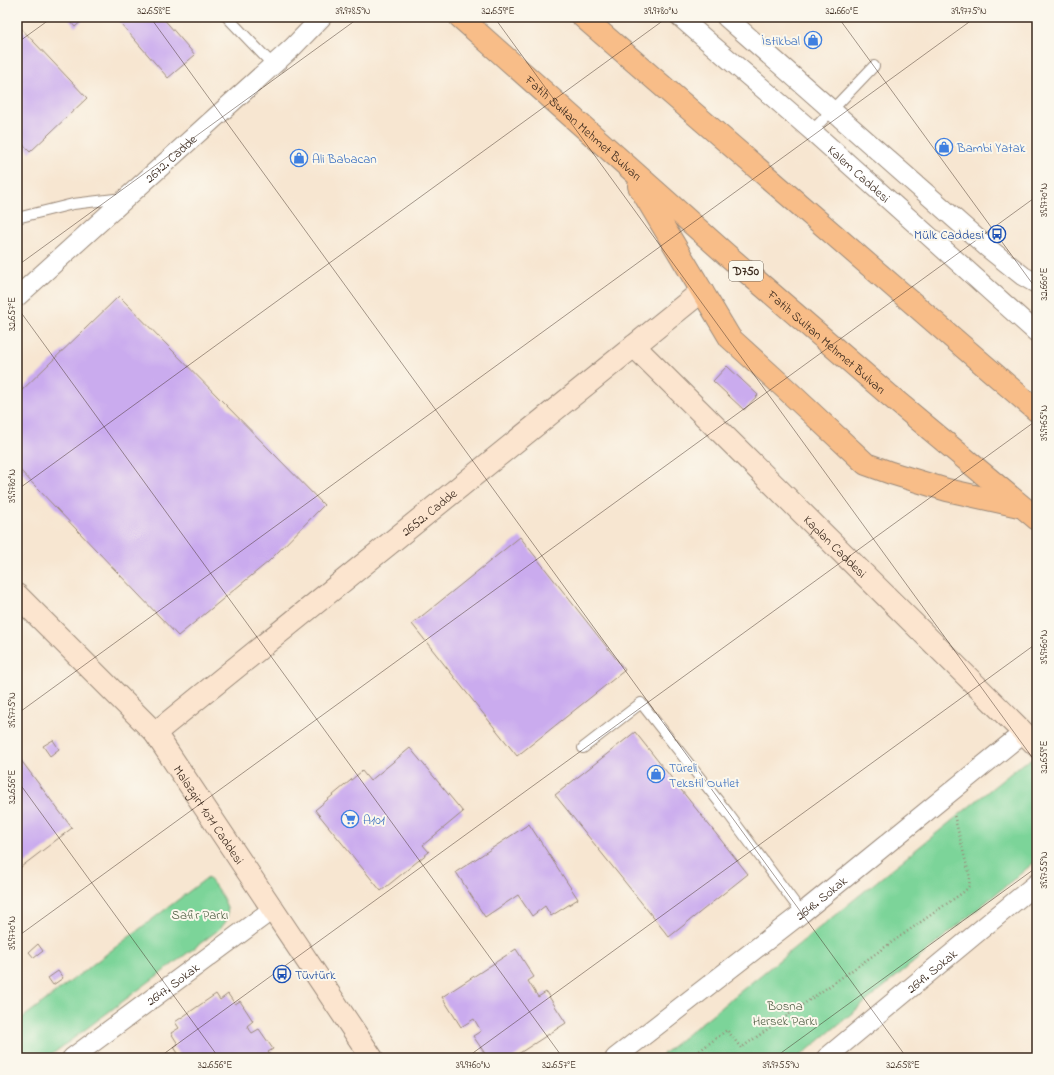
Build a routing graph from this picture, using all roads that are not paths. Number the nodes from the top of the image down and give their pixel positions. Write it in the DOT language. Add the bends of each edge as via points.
graph roads {
  1 [pos="227,17"];
  2 [pos="322,17"];
  3 [pos="460,17"];
  4 [pos="583,17"];
  5 [pos="680,17"];
  6 [pos="726,17"];
  7 [pos="273,65"];
  8 [pos="874,66"];
  9 [pos="832,111"];
  10 [pos="812,131"];
  11 [pos="629,168"];
  12 [pos="127,197"];
  13 [pos="17,218"];
  14 [pos="1037,284"];
  15 [pos="702,291"];
  16 [pos="17,297"];
  17 [pos="1037,332"];
  18 [pos="634,346"];
  19 [pos="1037,411"];
  20 [pos="1030,513"];
  21 [pos="17,594"];
  22 [pos="155,733"];
  23 [pos="1030,740"];
  24 [pos="583,748"];
  25 [pos="1037,883"];
  26 [pos="273,909"];
  27 [pos="802,912"];
  28 [pos="72,1058"];
  29 [pos="372,1058"];
  30 [pos="615,1058"];
  31 [pos="826,1058"];
  1 -- 7 [label="lane"];
  2 -- 7 [label="street, 2672. Cadde"];
  3 -- 11 [label="highway, Fatih Sultan Mehmet Bulvarı / D750"];
  4 -- 19 [label="highway"];
  5 -- 10 [label="street, Kalem Caddesi"];
  6 -- 9 [label="street"];
  7 -- 12 [label="street, 2672. Cadde"];
  8 -- 9 [label="lane"];
  9 -- 10 [label="lane"];
  9 -- 14 [label="street" via="988,248"];
  10 -- 17 [label="street, Kalem Caddesi"];
  11 -- 15 [label="highway"];
  11 -- 20 [label="highway, Fatih Sultan Mehmet Bulvarı / D750" via="889,395"];
  12 -- 13 [label="lane" via="73,204"];
  12 -- 16 [label="street, 2672. Cadde"];
  15 -- 18 [label="street, 2652. Cadde"];
  15 -- 20 [label="highway" via="730,338 866,464"];
  18 -- 22 [label="street, 2652. Cadde"];
  18 -- 23 [label="street, Kaplan Caddesi"];
  21 -- 22 [label="street, Malazgirt 1071 Caddesi"];
  22 -- 26 [label="street, Malazgirt 1071 Caddesi"];
  23 -- 27 [label="street, 2648. Sokak" via="948,794"];
  24 -- 27 [label="lane" via="642,703"];
  25 -- 31 [label="street, 2649. Sokak"];
  26 -- 28 [label="street, 2647. Sokak"];
  26 -- 29 [label="street, Malazgirt 1071 Caddesi"];
  27 -- 30 [label="street, 2648. Sokak"];
}
